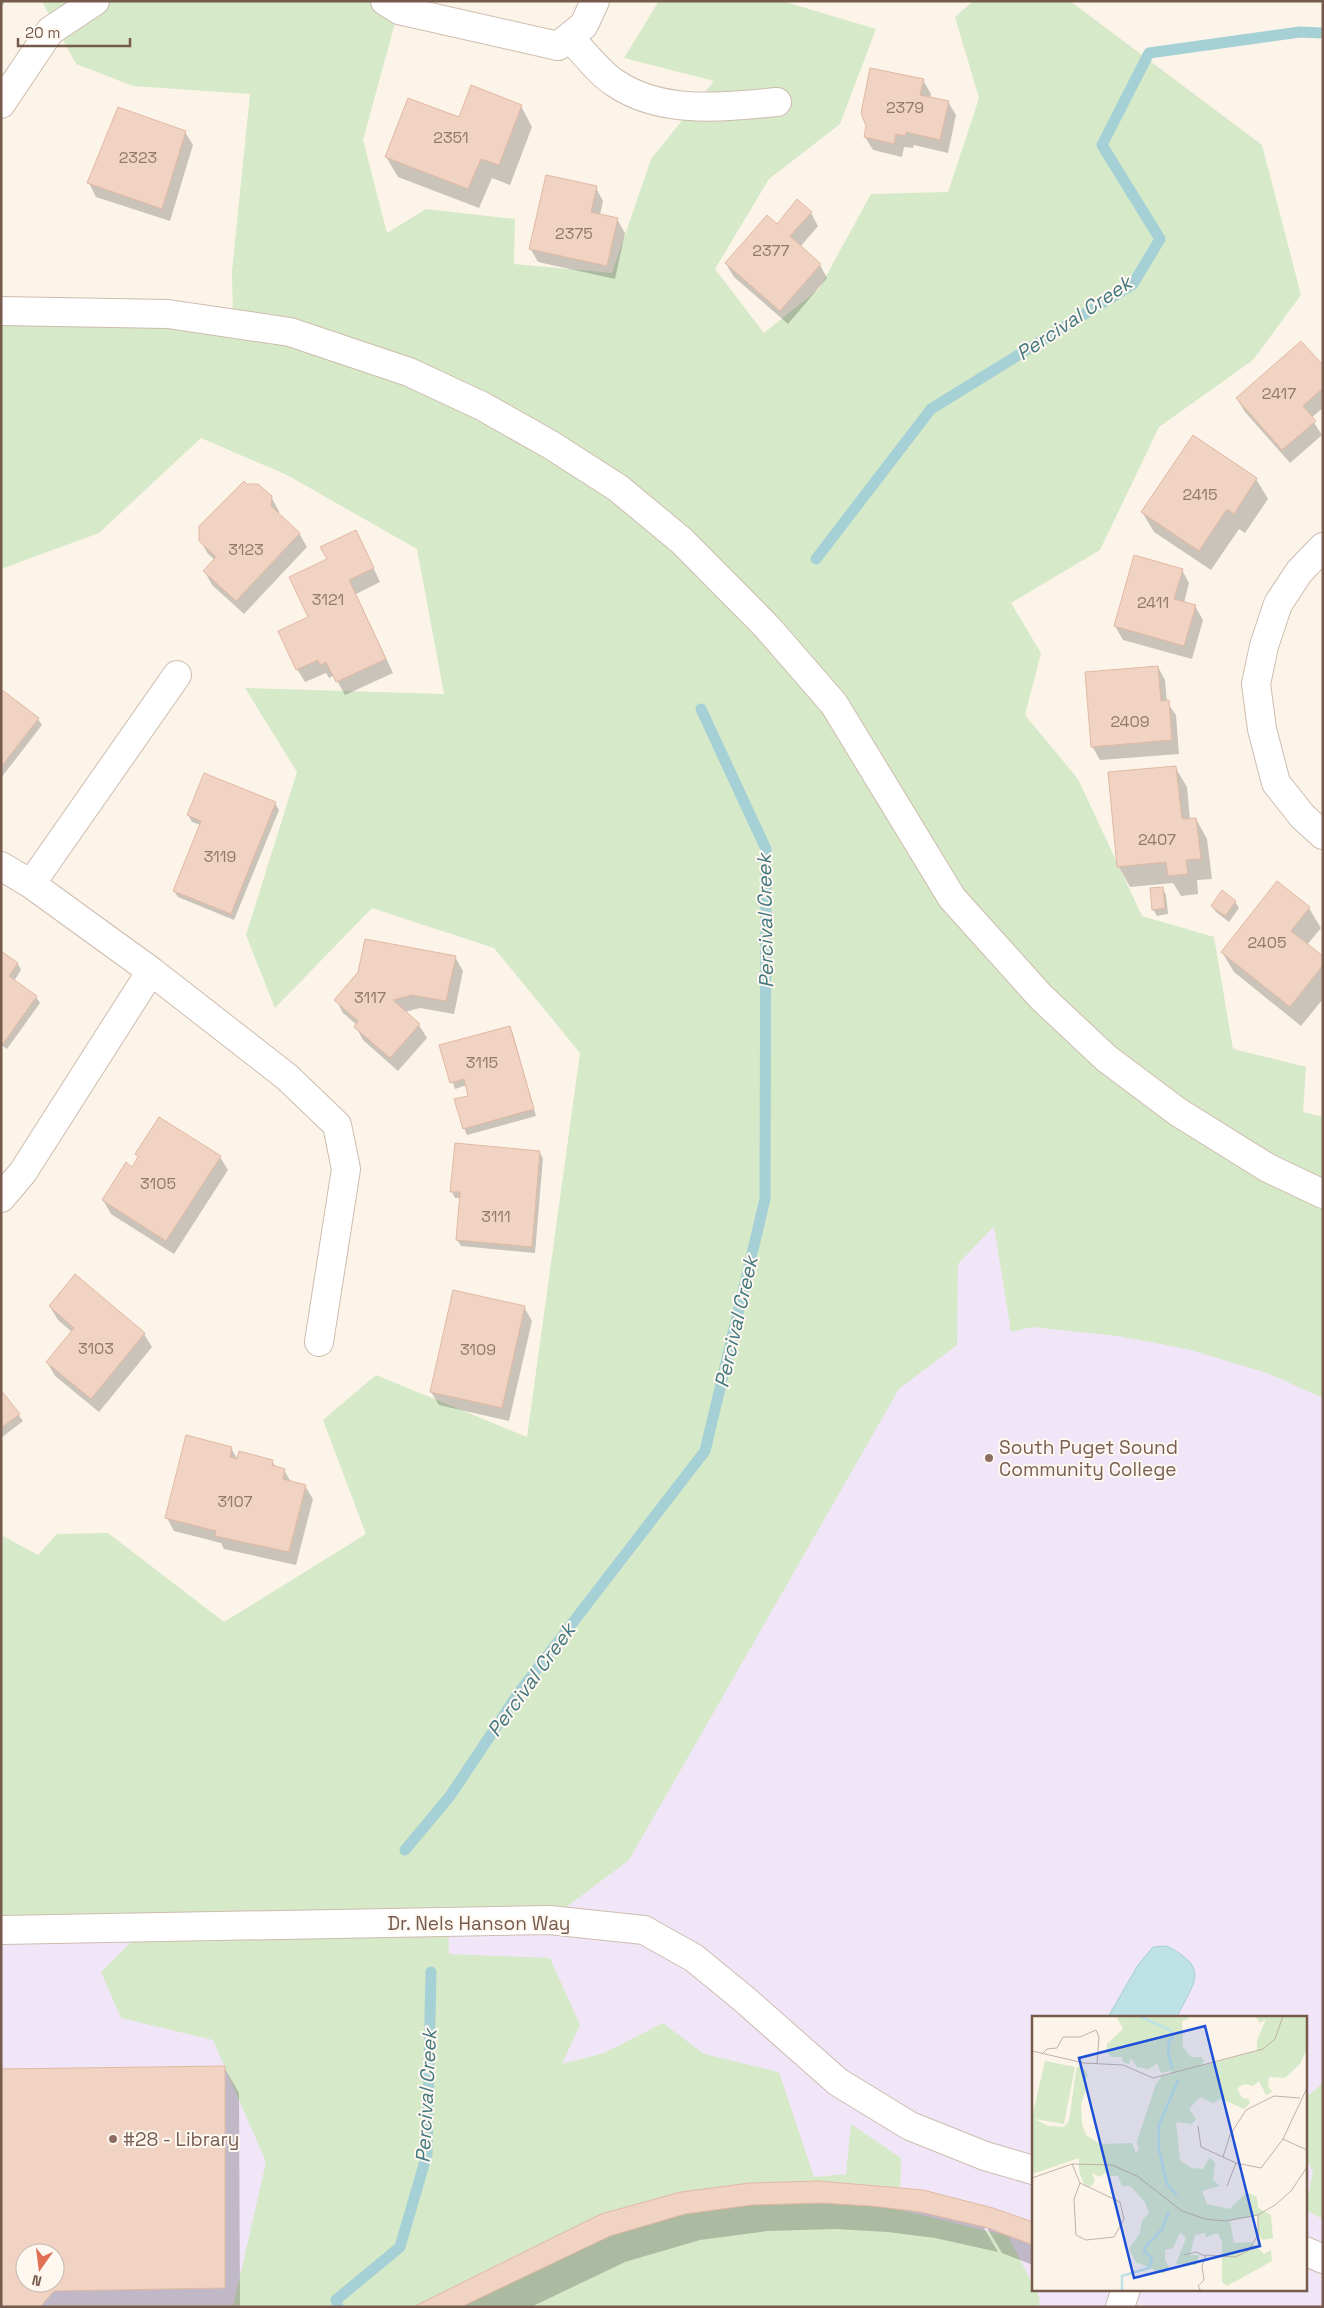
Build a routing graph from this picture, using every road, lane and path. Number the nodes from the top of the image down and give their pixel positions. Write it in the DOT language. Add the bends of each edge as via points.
graph roads {
  1 [pos="95,1"];
  2 [pos="595,1"];
  3 [pos="392,6"];
  4 [pos="569,37"];
  5 [pos="777,102"];
  6 [pos="1,104"];
  7 [pos="1,311"];
  8 [pos="1323,547"];
  9 [pos="177,675"];
  10 [pos="1323,835"];
  11 [pos="1,866"];
  12 [pos="31,884"];
  13 [pos="151,971"];
  14 [pos="1323,1194"];
  15 [pos="1,1198"];
  16 [pos="319,1342"];
  17 [pos="1,1930"];
  18 [pos="1032,2170"];
  19 [pos="1306,2251"];
  20 [pos="1323,2259"];
  21 [pos="1126,2290"];
  22 [pos="1120,2307"];
  1 -- 6 [label="street" via="50,31"];
  2 -- 4 [label="street" via="584,25"];
  3 -- 4 [label="street" via="558,46"];
  4 -- 5 [label="street" via="614,83 647,100 726,107"];
  7 -- 14 [label="street" via="168,314 290,332 409,372 474,402 551,445 618,488 682,541 768,628 834,704 952,898 1041,998 1106,1058 1178,1112 1268,1168"];
  8 -- 10 [label="street" via="1299,572 1278,604 1256,684 1262,729 1276,782 1303,818"];
  9 -- 12 [label="street"];
  11 -- 12 [label="street"];
  12 -- 13 [label="street"];
  13 -- 15 [label="street" via="23,1172"];
  13 -- 16 [label="street" via="286,1077 337,1125 346,1169"];
  17 -- 18 [label="street, Dr. Nels Hanson Way" via="549,1920 644,1930 694,1958 838,2082 910,2126 985,2156"];
  19 -- 20 [label="street"];
  21 -- 22 [label="street"];
}
